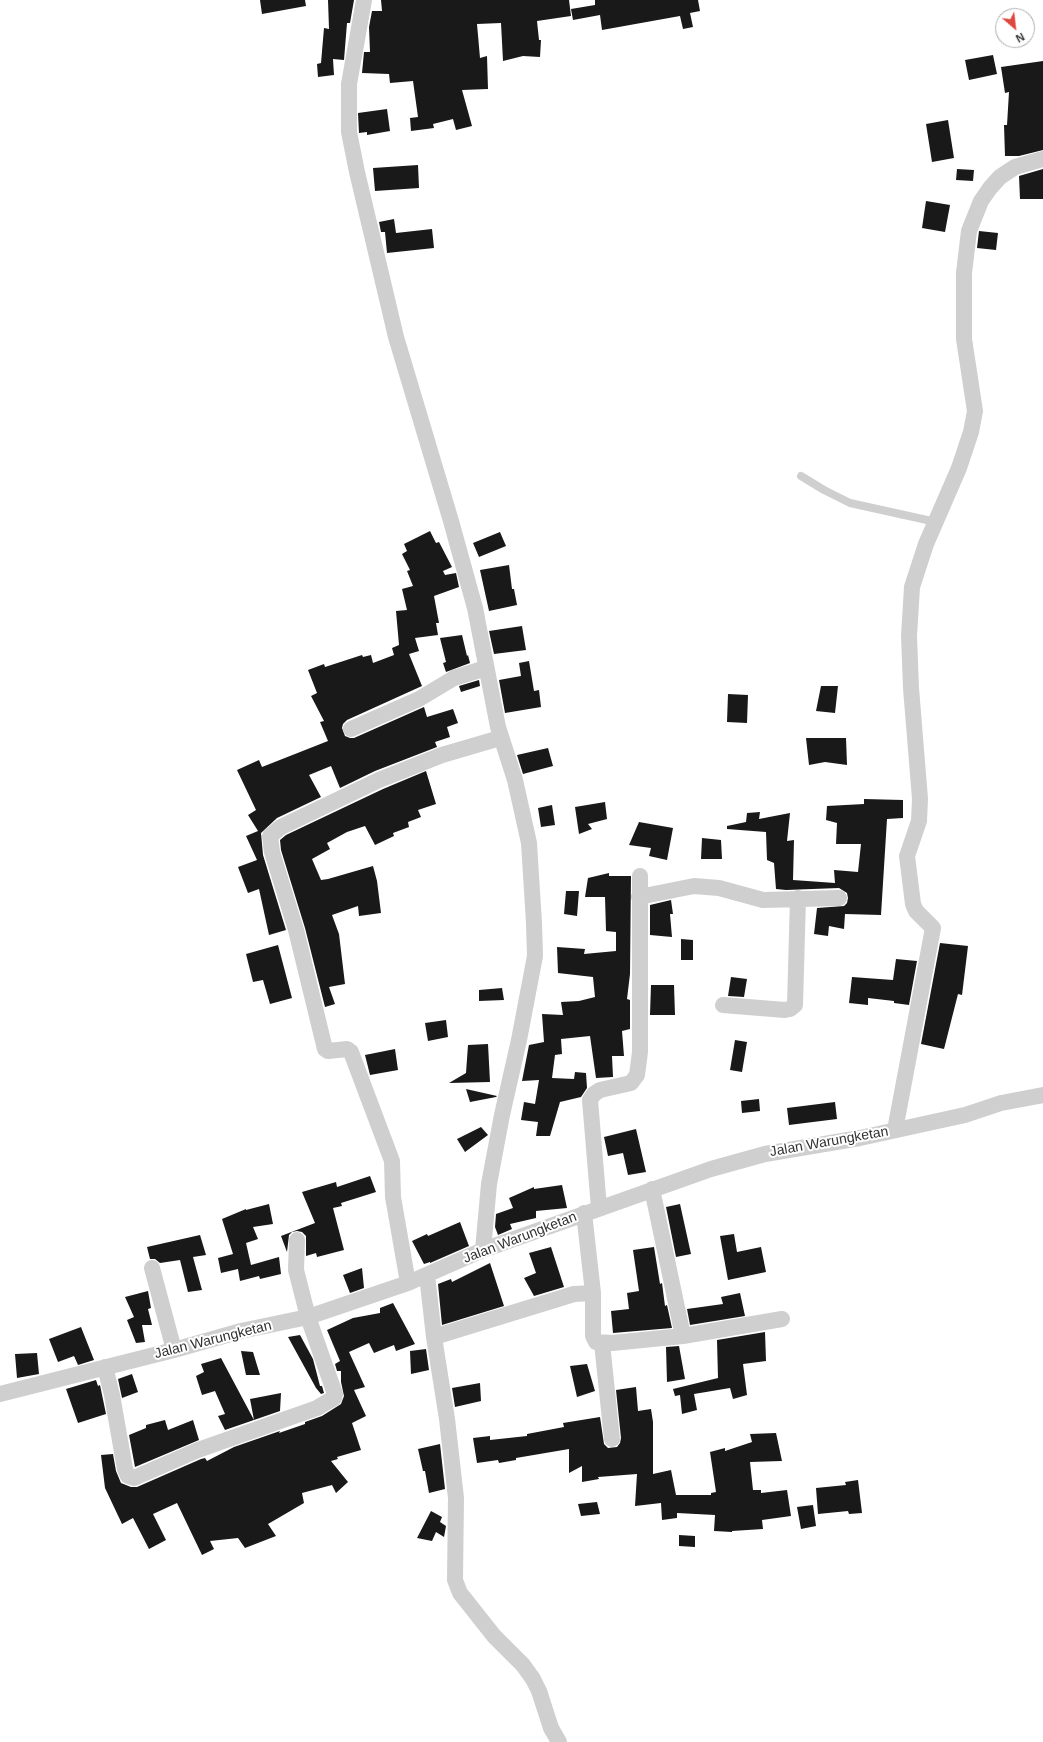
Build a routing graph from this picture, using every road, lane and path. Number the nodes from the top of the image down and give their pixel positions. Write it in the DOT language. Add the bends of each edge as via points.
graph roads {
  1 [pos="364,0"];
  2 [pos="1043,159"];
  3 [pos="801,476"];
  4 [pos="936,522"];
  5 [pos="486,668"];
  6 [pos="351,729"];
  7 [pos="500,738"];
  8 [pos="640,876"];
  9 [pos="639,897"];
  10 [pos="798,898"];
  11 [pos="839,898"];
  12 [pos="723,1005"];
  13 [pos="1043,1095"];
  14 [pos="895,1130"];
  15 [pos="652,1189"];
  16 [pos="592,1210"];
  17 [pos="297,1240"];
  18 [pos="483,1250"];
  19 [pos="152,1268"];
  20 [pos="427,1275"];
  21 [pos="408,1283"];
  22 [pos="593,1293"];
  23 [pos="308,1317"];
  24 [pos="782,1319"];
  25 [pos="682,1336"];
  26 [pos="434,1337"];
  27 [pos="602,1343"];
  28 [pos="174,1350"];
  29 [pos="105,1367"];
  30 [pos="0,1394"];
  31 [pos="612,1439"];
  32 [pos="560,1742"];
  1 -- 5 [label="street" via="349,84 350,138 396,337 475,608"];
  2 -- 4 [label="street" via="1015,167 1000,178 981,201 969,231 964,273 964,339 975,411 971,432"];
  3 -- 4 [label="lane" via="850,503"];
  4 -- 14 [label="street" via="912,587 909,636 919,822 907,856 913,904 916,911 933,928"];
  5 -- 6 [label="street" via="454,678 418,699"];
  5 -- 7 [label="street"];
  7 -- 18 [label="street" via="515,780 528,843 535,956 489,1184"];
  7 -- 21 [label="street" via="442,755 379,780 281,827 270,836 272,852 296,930 325,1049 328,1052 347,1049 351,1052 392,1161 393,1197"];
  8 -- 9 [label="street"];
  9 -- 10 [label="street" via="694,886 718,888 763,900"];
  9 -- 16 [label="street" via="640,1052 637,1075 631,1083 600,1090 590,1100"];
  10 -- 11 [label="street"];
  10 -- 12 [label="street" via="795,1005 785,1010"];
  13 -- 14 [label="street, Jalan Warungketan"];
  14 -- 15 [label="street, Jalan Warungketan" via="766,1154 711,1168"];
  15 -- 16 [label="street, Jalan Warungketan"];
  15 -- 25 [label="street"];
  16 -- 18 [label="street, Jalan Warungketan"];
  16 -- 22 [label="street"];
  17 -- 23 [label="street" via="296,1270"];
  18 -- 20 [label="street, Jalan Warungketan"];
  19 -- 28 [label="street"];
  20 -- 21 [label="street, Jalan Warungketan"];
  20 -- 26 [label="street"];
  21 -- 23 [label="street, Jalan Warungketan"];
  22 -- 26 [label="street" via="574,1294"];
  22 -- 27 [label="street" via="593,1336 596,1342"];
  23 -- 28 [label="street, Jalan Warungketan" via="241,1331"];
  23 -- 29 [label="street" via="335,1394 334,1398 317,1408 198,1450 134,1478 128,1476 125,1469"];
  24 -- 25 [label="street"];
  25 -- 27 [label="street"];
  26 -- 32 [label="street" via="456,1498 455,1580 460,1593 494,1636 524,1665 539,1691 551,1728"];
  27 -- 31 [label="street"];
  28 -- 29 [label="street, Jalan Warungketan"];
  29 -- 30 [label="street, Jalan Warungketan"];
}
